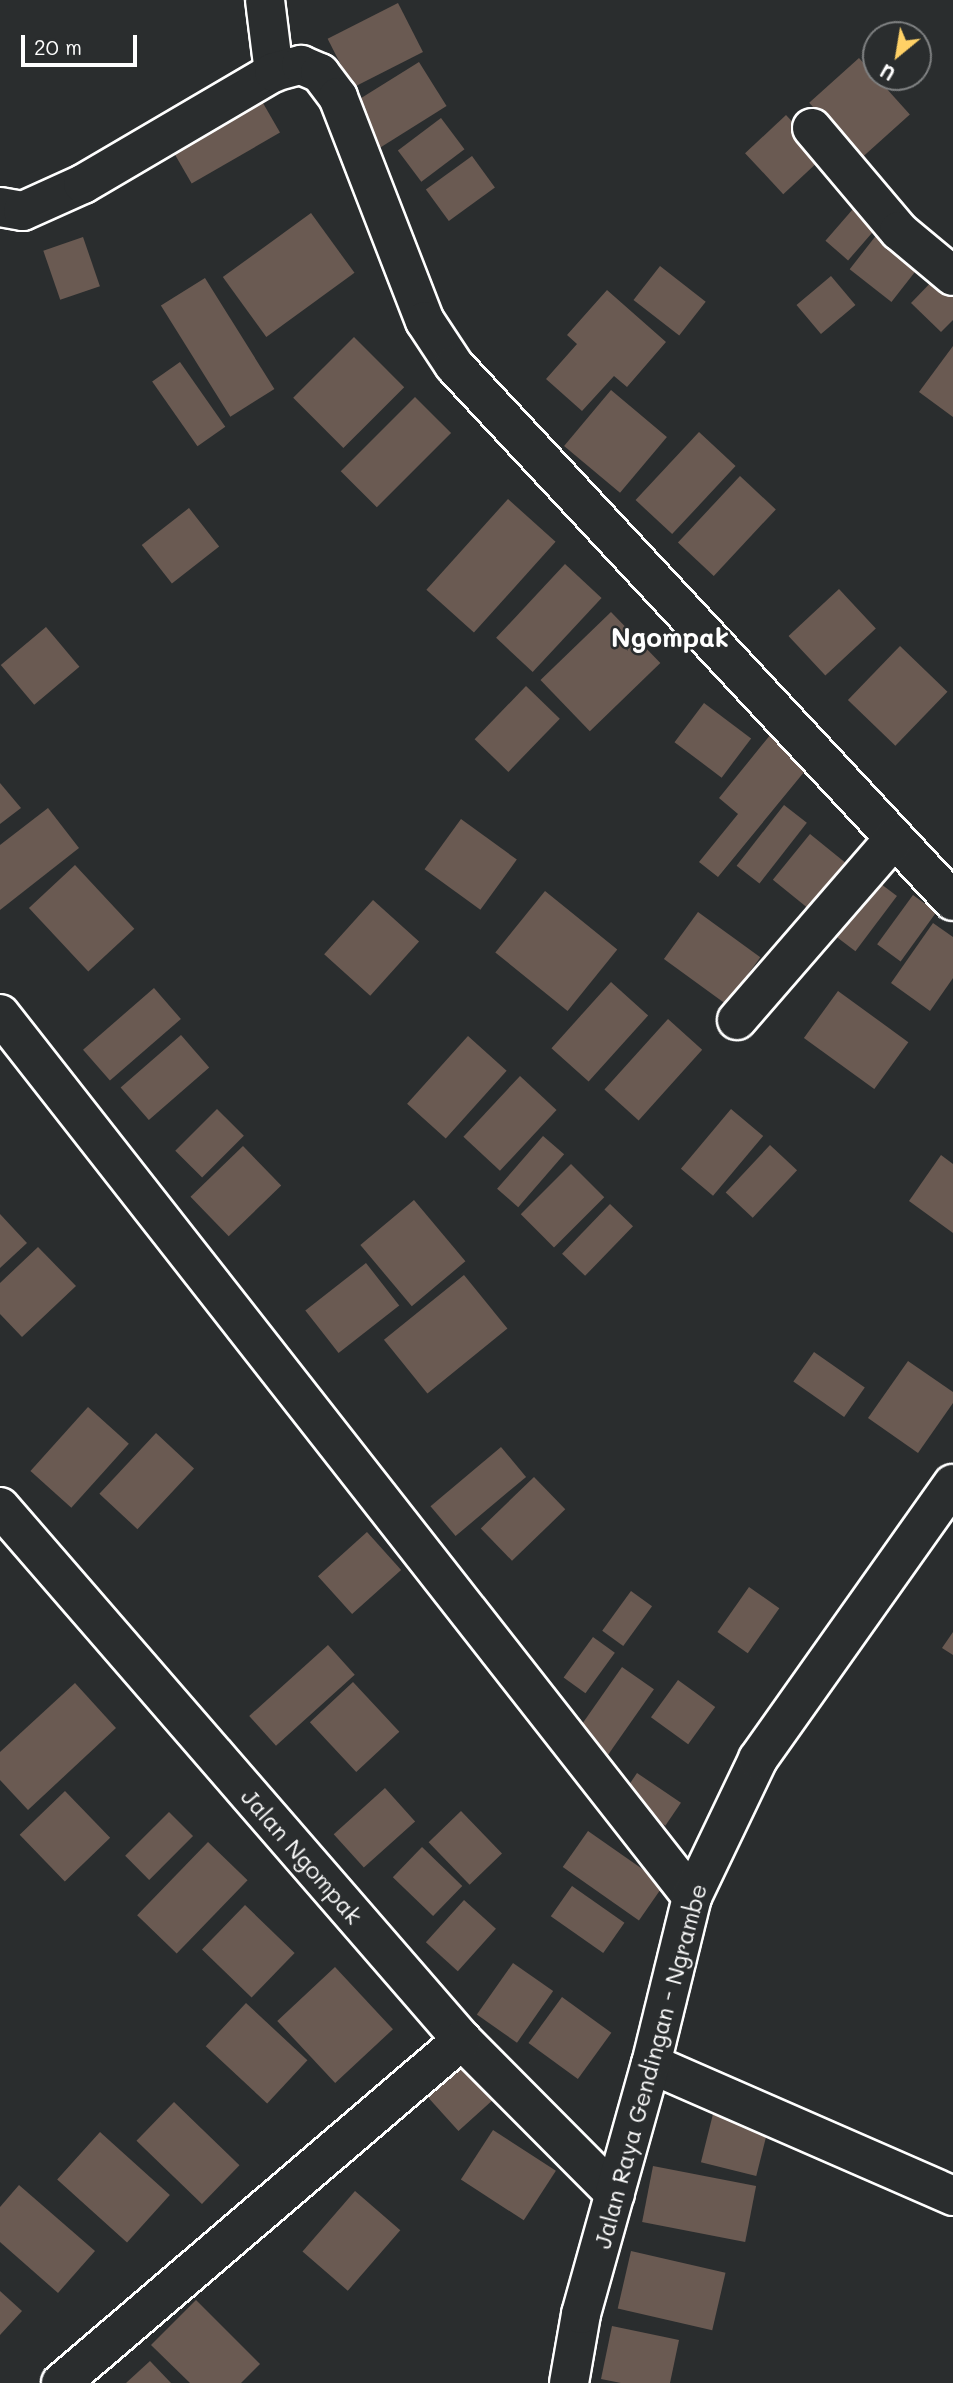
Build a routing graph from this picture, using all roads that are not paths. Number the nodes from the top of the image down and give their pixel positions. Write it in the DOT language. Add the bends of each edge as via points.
graph roads {
  1 [pos="265,0"];
  2 [pos="274,72"];
  3 [pos="812,128"];
  4 [pos="0,207"];
  5 [pos="953,276"];
  6 [pos="894,839"];
  7 [pos="953,901"];
  8 [pos="0,1014"];
  9 [pos="737,1020"];
  10 [pos="953,1484"];
  11 [pos="0,1507"];
  12 [pos="692,1897"];
  13 [pos="462,2040"];
  14 [pos="651,2064"];
  15 [pos="615,2194"];
  16 [pos="953,2196"];
  17 [pos="61,2383"];
  18 [pos="569,2383"];
  1 -- 2 [label="street"];
  2 -- 4 [label="street" via="83,184 23,211"];
  2 -- 6 [label="street" via="301,65 320,73 338,97 425,321 454,365"];
  3 -- 5 [label="street" via="899,231"];
  6 -- 7 [label="street"];
  6 -- 9 [label="street"];
  8 -- 12 [label="street"];
  10 -- 12 [label="street, Jalan Raya Gendingan - Ngrambe" via="758,1759"];
  11 -- 13 [label="street, Jalan Ngompak"];
  12 -- 14 [label="street, Jalan Raya Gendingan - Ngrambe"];
  13 -- 15 [label="street, Jalan Ngompak"];
  13 -- 17 [label="street"];
  14 -- 15 [label="street, Jalan Raya Gendingan - Ngrambe"];
  14 -- 16 [label="street"];
  15 -- 18 [label="street, Jalan Raya Gendingan - Ngrambe" via="581,2314"];
}
